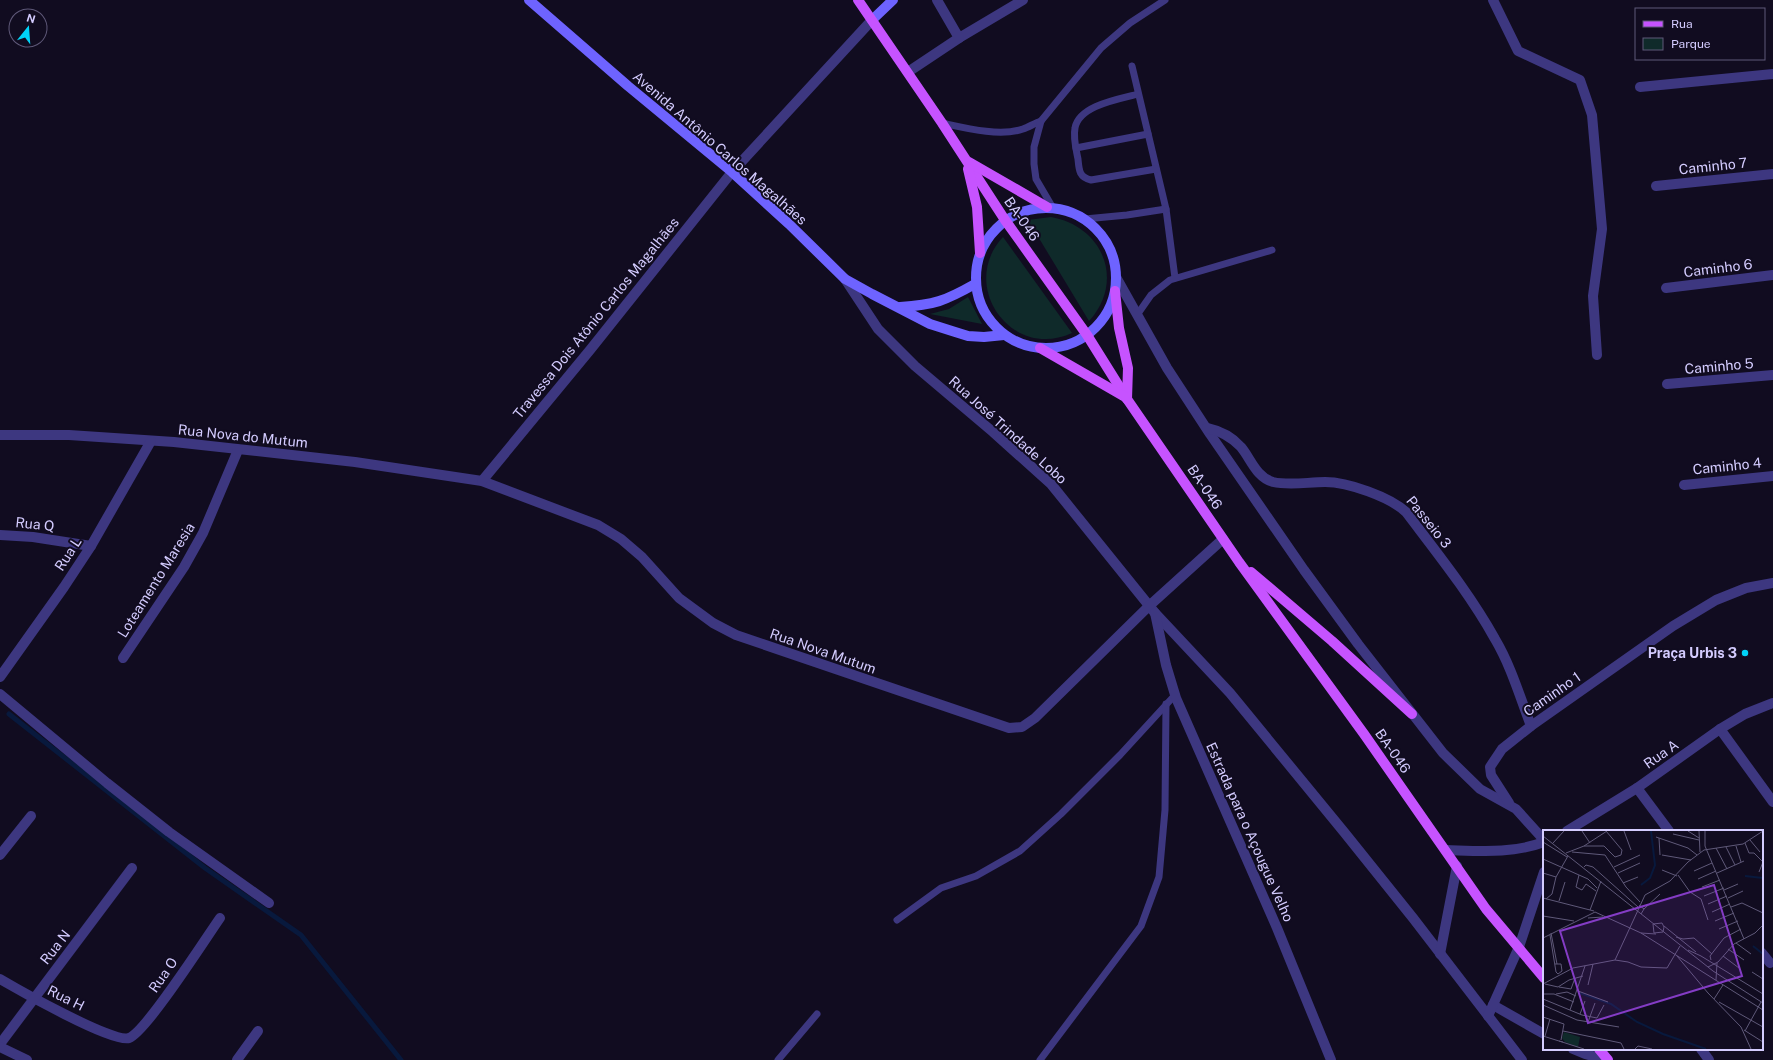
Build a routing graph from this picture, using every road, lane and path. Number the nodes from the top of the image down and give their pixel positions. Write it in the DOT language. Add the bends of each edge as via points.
graph roads {
  1 [pos="529,0"];
  2 [pos="858,0"];
  3 [pos="893,0"];
  4 [pos="937,0"];
  5 [pos="1023,0"];
  6 [pos="1165,0"];
  7 [pos="1493,0"];
  8 [pos="872,20"];
  9 [pos="959,38"];
  10 [pos="1132,66"];
  11 [pos="908,72"];
  12 [pos="1773,74"];
  13 [pos="1640,88"];
  14 [pos="1138,94"];
  15 [pos="1041,121"];
  16 [pos="942,123"];
  17 [pos="1148,134"];
  18 [pos="1076,148"];
  19 [pos="966,161"];
  20 [pos="1156,169"];
  21 [pos="732,172"];
  22 [pos="1773,174"];
  23 [pos="1656,186"];
  24 [pos="1050,208"];
  25 [pos="1166,209"];
  26 [pos="1085,219"];
  27 [pos="1005,220"];
  28 [pos="1272,250"];
  29 [pos="980,253"];
  30 [pos="1773,275"];
  31 [pos="1116,277"];
  32 [pos="1175,278"];
  33 [pos="845,279"];
  34 [pos="975,284"];
  35 [pos="1666,288"];
  36 [pos="1116,291"];
  37 [pos="899,307"];
  38 [pos="1137,315"];
  39 [pos="1004,335"];
  40 [pos="1087,335"];
  41 [pos="1040,348"];
  42 [pos="1597,355"];
  43 [pos="1773,375"];
  44 [pos="1667,384"];
  45 [pos="1127,398"];
  46 [pos="1207,428"];
  47 [pos="0,435"];
  48 [pos="151,440"];
  49 [pos="238,450"];
  50 [pos="1773,476"];
  51 [pos="482,482"];
  52 [pos="1684,484"];
  53 [pos="0,535"];
  54 [pos="1223,539"];
  55 [pos="91,546"];
  56 [pos="1239,562"];
  57 [pos="1773,583"];
  58 [pos="1152,609"];
  59 [pos="124,658"];
  60 [pos="0,677"];
  61 [pos="0,694"];
  62 [pos="1174,694"];
  63 [pos="1773,703"];
  64 [pos="1166,704"];
  65 [pos="1412,714"];
  66 [pos="1531,726"];
  67 [pos="1720,729"];
  68 [pos="1637,788"];
  69 [pos="1773,802"];
  70 [pos="1510,805"];
  71 [pos="31,816"];
  72 [pos="1569,830"];
  73 [pos="1668,830"];
  74 [pos="1543,840"];
  75 [pos="1543,841"];
  76 [pos="1446,850"];
  77 [pos="0,855"];
  78 [pos="1457,866"];
  79 [pos="132,868"];
  80 [pos="1543,875"];
  81 [pos="269,902"];
  82 [pos="220,918"];
  83 [pos="897,920"];
  84 [pos="1519,947"];
  85 [pos="1440,954"];
  86 [pos="1763,954"];
  87 [pos="1770,963"];
  88 [pos="1543,977"];
  89 [pos="0,979"];
  90 [pos="33,998"];
  91 [pos="1493,1004"];
  92 [pos="817,1014"];
  93 [pos="1488,1016"];
  94 [pos="258,1031"];
  95 [pos="1543,1033"];
  96 [pos="121,1038"];
  97 [pos="0,1044"];
  98 [pos="0,1048"];
  99 [pos="1575,1050"];
  100 [pos="1600,1050"];
  101 [pos="1702,1050"];
  102 [pos="27,1060"];
  103 [pos="237,1060"];
  104 [pos="778,1060"];
  105 [pos="1040,1060"];
  106 [pos="1331,1060"];
  107 [pos="1522,1060"];
  108 [pos="1608,1060"];
  109 [pos="1709,1060"];
  1 -- 21 [label="main road, Avenida Antônio Carlos Magalhães"];
  2 -- 8 [label="main road, BA-046 / BA-046"];
  3 -- 8 [label="main road"];
  4 -- 9 [label="street"];
  5 -- 9 [label="street"];
  6 -- 15 [label="lane" via="1130,23 1101,48"];
  7 -- 42 [label="street" via="1518,51 1580,80 1592,115 1602,229 1593,296"];
  8 -- 11 [label="main road, BA-046 / BA-046"];
  8 -- 21 [label="street, Travessa Dois Atônio Carlos Magalhães"];
  9 -- 11 [label="street"];
  10 -- 14 [label="lane"];
  11 -- 16 [label="main road, BA-046 / BA-046"];
  12 -- 13 [label="street"];
  14 -- 17 [label="lane"];
  14 -- 18 [label="lane" via="1098,105 1087,112 1076,124"];
  15 -- 16 [label="lane" via="1022,129 999,131"];
  15 -- 24 [label="lane" via="1034,147 1034,164 1036,180"];
  16 -- 19 [label="main road, BA-046 / BA-046"];
  17 -- 18 [label="lane"];
  17 -- 20 [label="lane"];
  18 -- 20 [label="lane" via="1080,174 1091,180"];
  19 -- 24 [label="main road" via="1008,187"];
  19 -- 27 [label="main road, BA-046 / BA-046"];
  19 -- 29 [label="main road" via="977,207"];
  20 -- 25 [label="lane"];
  21 -- 33 [label="main road, Avenida Antônio Carlos Magalhães"];
  21 -- 51 [label="street, Travessa Dois Atônio Carlos Magalhães"];
  22 -- 23 [label="street, Caminho 7"];
  24 -- 26 [label="main road" via="1067,210"];
  24 -- 27 [label="main road" via="1024,210"];
  25 -- 26 [label="lane" via="1127,216"];
  25 -- 32 [label="lane"];
  26 -- 31 [label="main road" via="1101,233 1111,251"];
  27 -- 29 [label="main road" via="988,238"];
  27 -- 40 [label="main road, BA-046 / BA-046"];
  28 -- 32 [label="lane"];
  29 -- 34 [label="main road"];
  30 -- 35 [label="street, Caminho 6"];
  31 -- 36 [label="main road"];
  31 -- 38 [label="street"];
  32 -- 38 [label="lane" via="1151,295"];
  33 -- 37 [label="main road, Avenida Antônio Carlos Magalhães"];
  33 -- 58 [label="street, Rua José Trindade Lobo" via="878,329 914,366 1051,484"];
  34 -- 37 [label="main road" via="930,305"];
  34 -- 39 [label="main road" via="980,304 990,321"];
  36 -- 40 [label="main road" via="1110,308 1100,323"];
  36 -- 45 [label="main road" via="1119,328 1128,368"];
  37 -- 39 [label="main road, Avenida Antônio Carlos Magalhães" via="930,324 968,336"];
  38 -- 46 [label="street"];
  39 -- 41 [label="main road" via="1021,344"];
  40 -- 41 [label="main road" via="1065,346"];
  40 -- 45 [label="main road, BA-046 / BA-046"];
  41 -- 45 [label="main road"];
  43 -- 44 [label="street, Caminho 5"];
  45 -- 54 [label="main road, BA-046 / BA-046"];
  46 -- 65 [label="street" via="1304,570"];
  46 -- 66 [label="street, Passeio 3" via="1230,436 1241,447 1256,470 1273,482 1326,482 1386,497 1398,504 1452,574 1496,640"];
  47 -- 48 [label="street, Rua Nova do Mutum" via="69,435"];
  48 -- 49 [label="street, Rua Nova do Mutum"];
  48 -- 55 [label="street, Rua L"];
  49 -- 51 [label="street, Rua Nova do Mutum" via="355,462"];
  49 -- 59 [label="street, Loteamento Maresia" via="203,533 184,567"];
  50 -- 52 [label="street, Caminho 4"];
  51 -- 58 [label="street, Rua Nova Mutum" via="598,525 621,539 642,557 679,598 713,623 736,635 1009,728 1022,727 1035,718"];
  53 -- 55 [label="street, Rua Q"];
  54 -- 56 [label="main road, BA-046 / BA-046"];
  54 -- 58 [label="street, Rua Nova Mutum"];
  55 -- 60 [label="street, Rua L"];
  56 -- 65 [label="main road" via="1332,641"];
  56 -- 76 [label="main road, BA-046 / BA-046"];
  57 -- 66 [label="street, Caminho 1" via="1746,588 1716,600 1673,626"];
  58 -- 62 [label="street, Estrada para o Açougue Velho"];
  58 -- 85 [label="street, Rua José Trindade Lobo" via="1230,693"];
  61 -- 81 [label="street" via="169,832"];
  62 -- 64 [label="lane"];
  62 -- 106 [label="street, Estrada para o Açougue Velho" via="1277,928"];
  63 -- 67 [label="street, Rua A" via="1745,714"];
  64 -- 83 [label="lane" via="1062,814 1020,851 976,876 941,888"];
  64 -- 105 [label="lane" via="1165,810 1159,877 1141,926"];
  65 -- 70 [label="street" via="1443,752 1480,789"];
  66 -- 70 [label="street, Caminho 1" via="1502,749 1490,767 1491,775"];
  67 -- 68 [label="street, Rua A"];
  67 -- 69 [label="street"];
  68 -- 72 [label="street, Rua A"];
  68 -- 73 [label="street"];
  70 -- 74 [label="street"];
  71 -- 77 [label="street"];
  75 -- 76 [label="street" via="1523,849 1499,852"];
  76 -- 78 [label="main road, BA-046 / BA-046"];
  78 -- 84 [label="main road, BA-046 / BA-046" via="1486,909"];
  78 -- 85 [label="street"];
  79 -- 90 [label="street, Rua N"];
  80 -- 84 [label="street"];
  82 -- 96 [label="street, Rua O" via="147,1022 129,1038"];
  84 -- 88 [label="main road, BA-046 / BA-046"];
  84 -- 91 [label="street"];
  85 -- 93 [label="street, Rua José Trindade Lobo"];
  86 -- 87 [label="street"];
  89 -- 90 [label="street, Rua H"];
  90 -- 96 [label="street, Rua H"];
  90 -- 97 [label="street, Rua N"];
  91 -- 93 [label="street"];
  91 -- 95 [label="street"];
  92 -- 104 [label="lane"];
  93 -- 107 [label="street, Rua José Trindade Lobo"];
  94 -- 103 [label="street"];
  98 -- 102 [label="street"];
  99 -- 108 [label="street"];
  100 -- 108 [label="main road"];
  101 -- 109 [label="street"];
}
